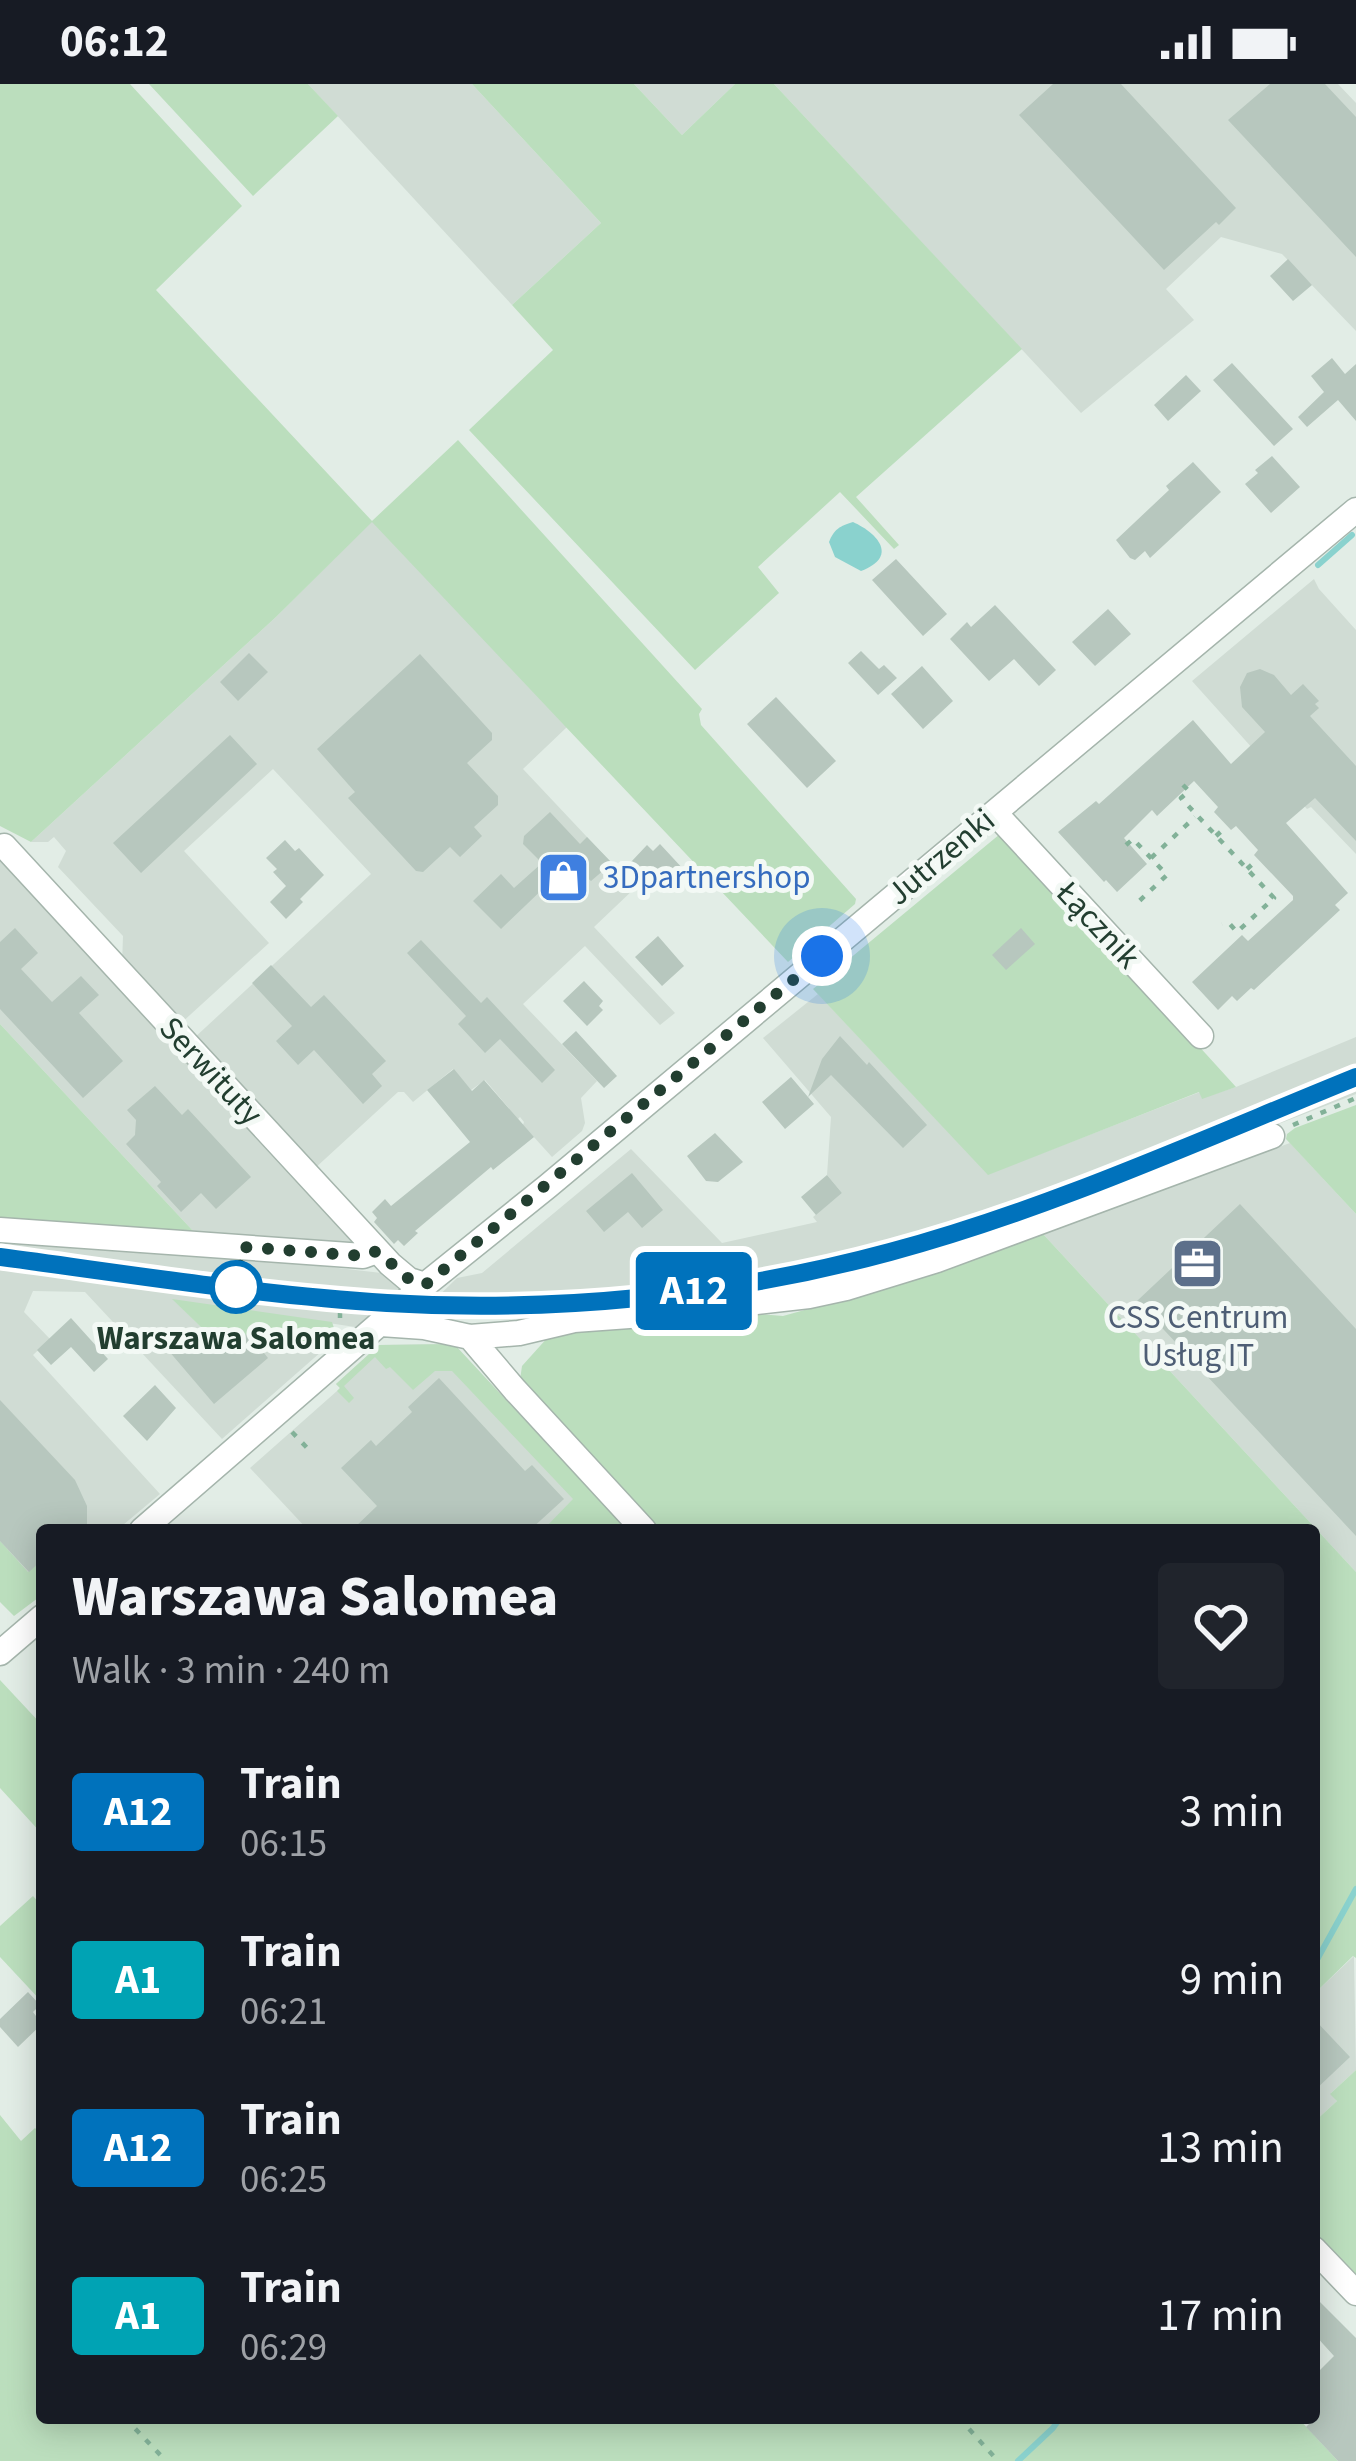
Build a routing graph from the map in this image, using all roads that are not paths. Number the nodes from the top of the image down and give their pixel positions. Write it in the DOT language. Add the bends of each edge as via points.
graph roads {
  1 [pos="1356,510"];
  2 [pos="995,813"];
  3 [pos="4,846"];
  4 [pos="1201,1036"];
  5 [pos="1272,1136"];
  6 [pos="0,1230"];
  7 [pos="377,1251"];
  8 [pos="425,1285"];
  9 [pos="381,1324"];
  10 [pos="470,1337"];
  11 [pos="149,1524"];
  12 [pos="638,1524"];
  13 [pos="36,1622"];
  14 [pos="0,1653"];
  15 [pos="1320,2255"];
  16 [pos="1356,2293"];
  1 -- 2 [label="street, Jutrzenki"];
  2 -- 4 [label="street, Łącznik"];
  2 -- 8 [label="street, Jutrzenki"];
  3 -- 7 [label="street, Serwituty"];
  5 -- 10 [label="street" via="846,1288"];
  6 -- 7 [label="street"];
  7 -- 8 [label="street, Serwituty"];
  8 -- 9 [label="street, Jutrzenki"];
  9 -- 10 [label="street"];
  9 -- 11 [label="street, Jutrzenki"];
  10 -- 12 [label="street"];
  13 -- 14 [label="street"];
  15 -- 16 [label="street"];
}
